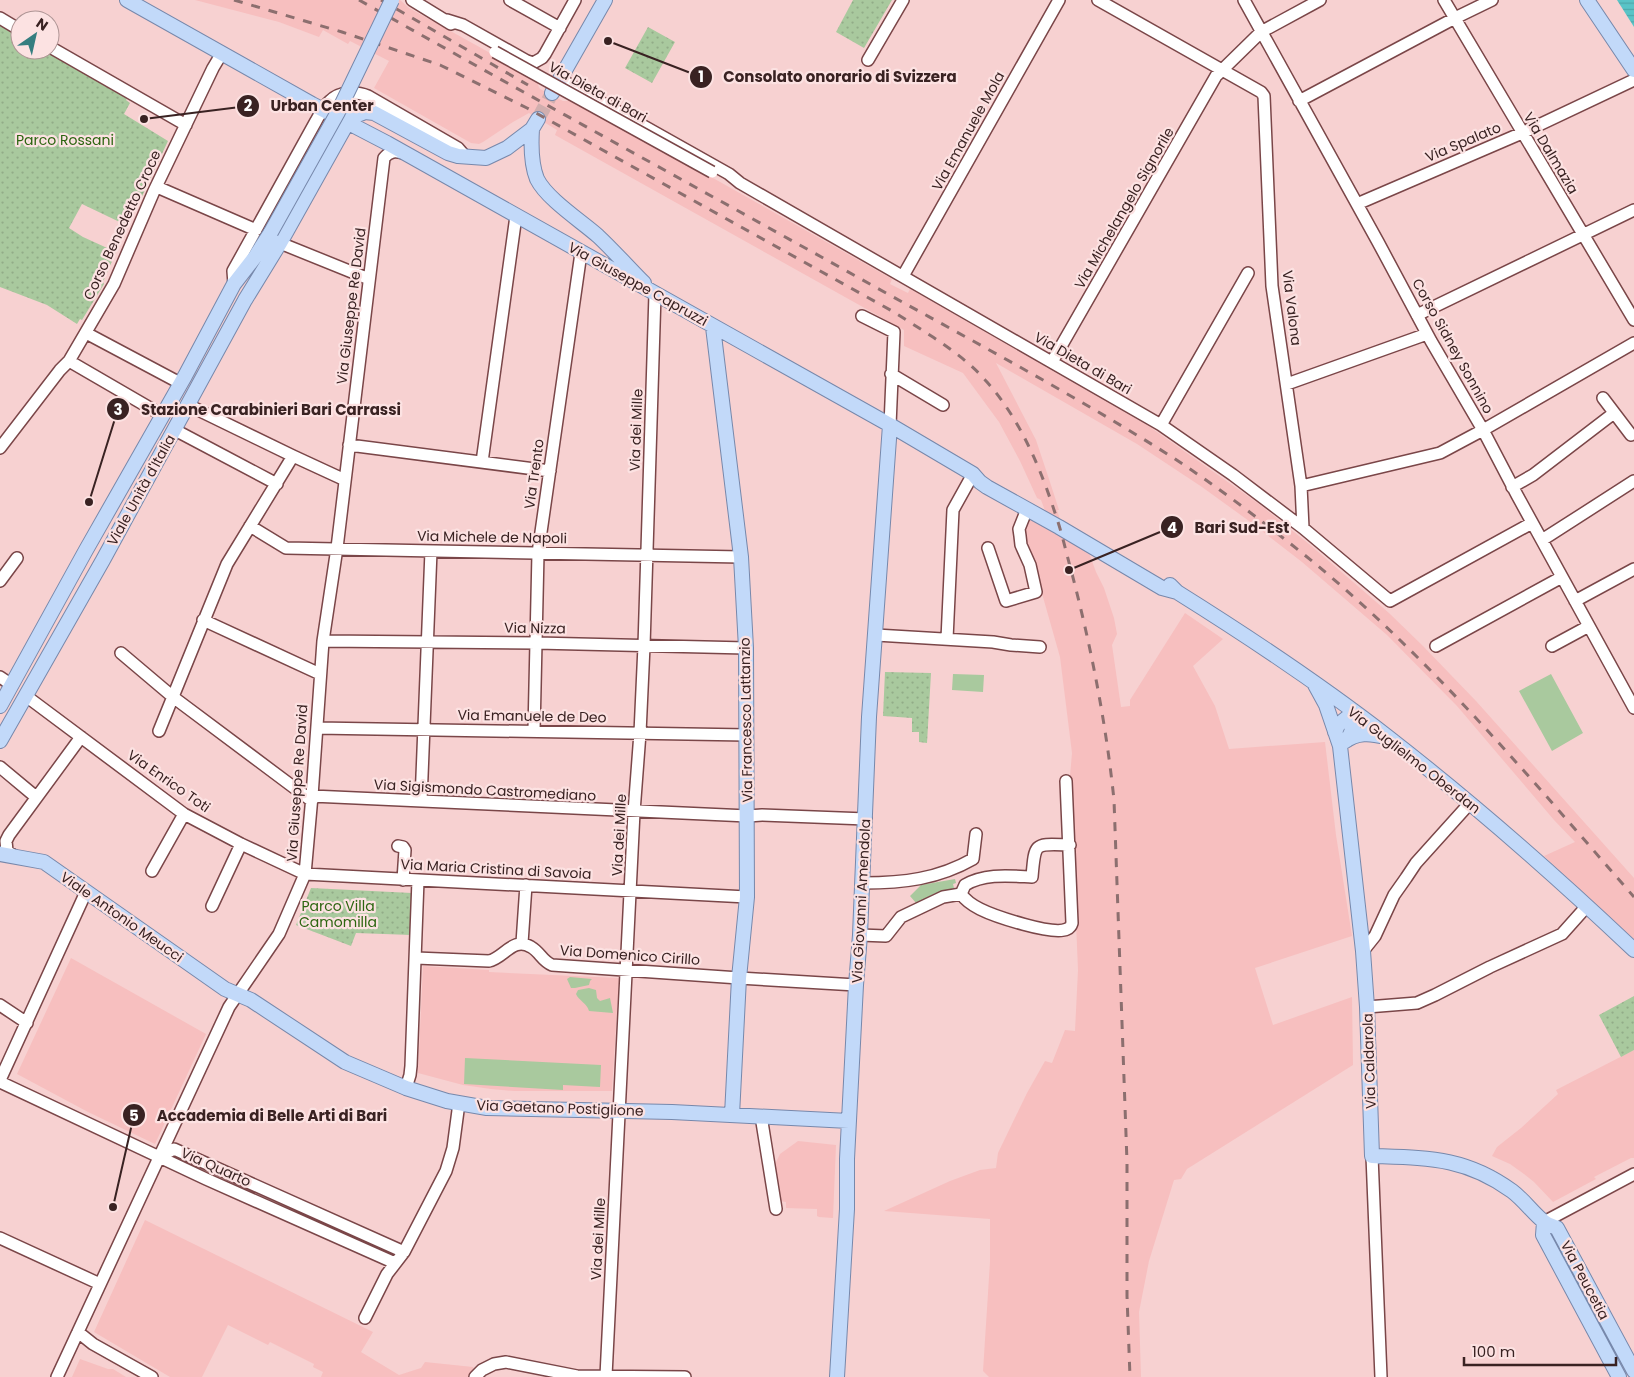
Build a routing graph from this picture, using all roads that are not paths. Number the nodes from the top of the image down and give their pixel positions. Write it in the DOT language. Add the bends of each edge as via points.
graph roads {
  1 [pos="126,0"];
  2 [pos="392,0"];
  3 [pos="412,0"];
  4 [pos="510,0"];
  5 [pos="575,0"];
  6 [pos="605,0"];
  7 [pos="904,0"];
  8 [pos="1059,0"];
  9 [pos="1098,0"];
  10 [pos="1244,0"];
  11 [pos="1320,0"];
  12 [pos="1444,0"];
  13 [pos="1492,0"];
  14 [pos="1587,0"];
  15 [pos="1454,18"];
  16 [pos="446,20"];
  17 [pos="560,28"];
  18 [pos="1261,32"];
  19 [pos="60,53"];
  20 [pos="222,53"];
  21 [pos="868,60"];
  22 [pos="1222,69"];
  23 [pos="1634,70"];
  24 [pos="560,79"];
  25 [pos="1634,80"];
  26 [pos="552,93"];
  27 [pos="1299,101"];
  28 [pos="323,109"];
  29 [pos="349,120"];
  30 [pos="186,126"];
  31 [pos="1522,133"];
  32 [pos="403,153"];
  33 [pos="465,156"];
  34 [pos="740,183"];
  35 [pos="156,187"];
  36 [pos="1357,204"];
  37 [pos="1634,210"];
  38 [pos="516,216"];
  39 [pos="256,230"];
  40 [pos="1583,235"];
  41 [pos="276,238"];
  42 [pos="581,252"];
  43 [pos="1248,273"];
  44 [pos="903,276"];
  45 [pos="369,280"];
  46 [pos="234,284"];
  47 [pos="656,294"];
  48 [pos="1417,315"];
  49 [pos="862,316"];
  50 [pos="1634,320"];
  51 [pos="713,327"];
  52 [pos="1427,334"];
  53 [pos="84,335"];
  54 [pos="1634,343"];
  55 [pos="69,361"];
  56 [pos="1052,362"];
  57 [pos="891,374"];
  58 [pos="180,384"];
  59 [pos="1287,384"];
  60 [pos="1603,398"];
  61 [pos="943,404"];
  62 [pos="188,405"];
  63 [pos="1614,413"];
  64 [pos="162,415"];
  65 [pos="890,425"];
  66 [pos="1161,425"];
  67 [pos="175,430"];
  68 [pos="1483,430"];
  69 [pos="1631,435"];
  70 [pos="349,445"];
  71 [pos="0,448"];
  72 [pos="294,456"];
  73 [pos="482,462"];
  74 [pos="550,471"];
  75 [pos="973,474"];
  76 [pos="346,480"];
  77 [pos="1634,480"];
  78 [pos="277,484"];
  79 [pos="123,485"];
  80 [pos="1301,486"];
  81 [pos="1512,487"];
  82 [pos="139,494"];
  83 [pos="1027,509"];
  84 [pos="1532,524"];
  85 [pos="250,526"];
  86 [pos="1303,528"];
  87 [pos="1542,540"];
  88 [pos="337,548"];
  89 [pos="988,548"];
  90 [pos="430,551"];
  91 [pos="538,553"];
  92 [pos="647,555"];
  93 [pos="741,557"];
  94 [pos="17,558"];
  95 [pos="1634,569"];
  96 [pos="1562,577"];
  97 [pos="0,580"];
  98 [pos="1177,592"];
  99 [pos="1575,601"];
  100 [pos="52,609"];
  101 [pos="69,619"];
  102 [pos="203,620"];
  103 [pos="1589,626"];
  104 [pos="876,635"];
  105 [pos="947,639"];
  106 [pos="323,641"];
  107 [pos="427,642"];
  108 [pos="537,643"];
  109 [pos="644,646"];
  110 [pos="1436,646"];
  111 [pos="1552,646"];
  112 [pos="1040,647"];
  113 [pos="746,648"];
  114 [pos="121,653"];
  115 [pos="320,674"];
  116 [pos="0,677"];
  117 [pos="1314,683"];
  118 [pos="12,685"];
  119 [pos="1631,695"];
  120 [pos="26,696"];
  121 [pos="173,697"];
  122 [pos="0,706"];
  123 [pos="1634,708"];
  124 [pos="1354,712"];
  125 [pos="317,728"];
  126 [pos="424,730"];
  127 [pos="159,731"];
  128 [pos="534,731"];
  129 [pos="1335,732"];
  130 [pos="640,733"];
  131 [pos="747,735"];
  132 [pos="81,737"];
  133 [pos="1389,738"];
  134 [pos="0,741"];
  135 [pos="1343,743"];
  136 [pos="0,767"];
  137 [pos="1066,781"];
  138 [pos="36,797"];
  139 [pos="312,799"];
  140 [pos="421,801"];
  141 [pos="1470,803"];
  142 [pos="634,812"];
  143 [pos="184,814"];
  144 [pos="748,816"];
  145 [pos="866,819"];
  146 [pos="976,834"];
  147 [pos="241,844"];
  148 [pos="1070,845"];
  149 [pos="398,846"];
  150 [pos="0,854"];
  151 [pos="16,857"];
  152 [pos="152,871"];
  153 [pos="305,874"];
  154 [pos="403,880"];
  155 [pos="418,880"];
  156 [pos="863,883"];
  157 [pos="526,884"];
  158 [pos="631,891"];
  159 [pos="86,892"];
  160 [pos="961,894"];
  161 [pos="747,896"];
  162 [pos="212,906"];
  163 [pos="1587,906"];
  164 [pos="860,935"];
  165 [pos="522,943"];
  166 [pos="1634,950"];
  167 [pos="1362,951"];
  168 [pos="416,958"];
  169 [pos="626,969"];
  170 [pos="740,978"];
  171 [pos="856,985"];
  172 [pos="237,995"];
  173 [pos="0,1005"];
  174 [pos="1367,1007"];
  175 [pos="27,1023"];
  176 [pos="0,1080"];
  177 [pos="406,1088"];
  178 [pos="459,1103"];
  179 [pos="619,1111"];
  180 [pos="732,1115"];
  181 [pos="760,1116"];
  182 [pos="849,1121"];
  183 [pos="1372,1156"];
  184 [pos="160,1157"];
  185 [pos="212,1166"];
  186 [pos="1634,1174"];
  187 [pos="206,1180"];
  188 [pos="776,1209"];
  189 [pos="1544,1222"];
  190 [pos="0,1238"];
  191 [pos="404,1252"];
  192 [pos="395,1263"];
  193 [pos="100,1284"];
  194 [pos="365,1318"];
  195 [pos="78,1332"];
  196 [pos="1634,1371"];
  197 [pos="606,1376"];
  198 [pos="57,1377"];
  199 [pos="152,1377"];
  200 [pos="475,1377"];
  201 [pos="685,1377"];
  202 [pos="837,1377"];
  203 [pos="1380,1377"];
  204 [pos="1619,1377"];
  1 -- 20 [label="main road"];
  2 -- 41 [label="main road, bridge"];
  3 -- 16 [label="street, Via Dieta di Bari"];
  4 -- 17 [label="street"];
  5 -- 17 [label="street"];
  6 -- 24 [label="main road"];
  7 -- 21 [label="street"];
  8 -- 44 [label="street, Via Emanuele Mola"];
  9 -- 22 [label="street"];
  10 -- 18 [label="street, Corso Sidney Sonnino"];
  11 -- 18 [label="street, Via Michelangelo Signorile"];
  12 -- 15 [label="street, Via Dalmazia"];
  13 -- 15 [label="street"];
  14 -- 23 [label="main road"];
  15 -- 27 [label="street"];
  15 -- 31 [label="street, Via Dalmazia"];
  16 -- 17 [label="street, Via Dieta di Bari" via="463,25 533,63 542,58"];
  16 -- 34 [label="street, Via Dieta di Bari, bridge" via="495,52 712,172"];
  18 -- 22 [label="street, Via Michelangelo Signorile"];
  18 -- 27 [label="street, Corso Sidney Sonnino"];
  19 -- 30 [label="street"];
  20 -- 28 [label="main road"];
  20 -- 30 [label="street, Corso Benedetto Croce"];
  22 -- 56 [label="street, Via Michelangelo Signorile"];
  22 -- 59 [label="street, Via Valona" via="1264,96 1272,286"];
  24 -- 26 [label="main road"];
  24 -- 34 [label="street, Via Dieta di Bari"];
  25 -- 31 [label="street, Via Spalato"];
  27 -- 36 [label="street, Corso Sidney Sonnino"];
  28 -- 29 [label="main road, Via Giuseppe Capruzzi"];
  28 -- 33 [label="street, Viale Unità d'Italia" via="333,97 361,93 458,148"];
  28 -- 39 [label="street, Viale Unità d'Italia"];
  29 -- 32 [label="main road, Via Giuseppe Capruzzi"];
  29 -- 33 [label="main road" via="366,112 374,113 448,153"];
  29 -- 41 [label="main road, Viale Unità d'Italia"];
  30 -- 35 [label="street, Corso Benedetto Croce"];
  31 -- 36 [label="street, Via Spalato"];
  31 -- 40 [label="street, Via Dalmazia"];
  32 -- 38 [label="main road, Via Giuseppe Capruzzi"];
  32 -- 45 [label="street, Via Giuseppe Re David" via="395,151 384,158"];
  33 -- 47 [label="main road" via="486,158 507,148 535,124 531,148 537,179 544,190 599,237"];
  34 -- 44 [label="street, Via Dieta di Bari"];
  35 -- 39 [label="street"];
  35 -- 53 [label="street, Corso Benedetto Croce" via="114,284"];
  36 -- 48 [label="street, Corso Sidney Sonnino"];
  37 -- 40 [label="street"];
  38 -- 42 [label="main road, Via Giuseppe Capruzzi"];
  38 -- 73 [label="street"];
  39 -- 46 [label="street, Viale Unità d'Italia" via="234,271"];
  40 -- 48 [label="street"];
  40 -- 50 [label="street, Via Dalmazia"];
  41 -- 45 [label="street"];
  41 -- 46 [label="main road, Viale Unità d'Italia" via="255,257"];
  41 -- 62 [label="main road, Viale Unità d'Italia"];
  42 -- 47 [label="main road, Via Giuseppe Capruzzi"];
  42 -- 74 [label="street, Via Trento"];
  43 -- 66 [label="street"];
  44 -- 56 [label="street, Via Dieta di Bari"];
  45 -- 70 [label="street, Via Giuseppe Re David"];
  46 -- 58 [label="main road, Viale Unità d'Italia"];
  47 -- 51 [label="main road, Via Giuseppe Capruzzi"];
  47 -- 92 [label="street, Via dei Mille"];
  48 -- 52 [label="street, Corso Sidney Sonnino"];
  49 -- 57 [label="street" via="894,332"];
  51 -- 65 [label="main road, Via Giuseppe Capruzzi"];
  51 -- 93 [label="main road, Via Francesco Lattanzio"];
  52 -- 59 [label="street"];
  52 -- 68 [label="street, Corso Sidney Sonnino"];
  53 -- 55 [label="street, Corso Benedetto Croce"];
  53 -- 58 [label="street"];
  54 -- 68 [label="street"];
  55 -- 64 [label="street"];
  55 -- 71 [label="street, Corso Benedetto Croce"];
  56 -- 66 [label="street, Via Dieta di Bari"];
  57 -- 61 [label="street"];
  57 -- 65 [label="street"];
  58 -- 64 [label="main road, Viale Unità d'Italia"];
  59 -- 80 [label="street, Via Valona"];
  60 -- 63 [label="street"];
  62 -- 67 [label="main road, Viale Unità d'Italia"];
  62 -- 72 [label="street"];
  63 -- 69 [label="street"];
  63 -- 81 [label="street" via="1533,476"];
  64 -- 79 [label="main road, Viale Unità d'Italia"];
  65 -- 75 [label="main road, Via Guglielmo Oberdan"];
  65 -- 104 [label="main road, Via Giovanni Amendola"];
  66 -- 86 [label="street, Via Dieta di Bari"];
  67 -- 78 [label="street"];
  67 -- 82 [label="main road, Viale Unità d'Italia"];
  68 -- 80 [label="street" via="1440,453"];
  68 -- 81 [label="street, Corso Sidney Sonnino"];
  70 -- 73 [label="street"];
  70 -- 76 [label="street, Via Giuseppe Re David"];
  72 -- 76 [label="street"];
  72 -- 78 [label="street"];
  73 -- 74 [label="street"];
  74 -- 91 [label="street, Via Trento"];
  75 -- 83 [label="main road, Via Guglielmo Oberdan" via="980,482"];
  75 -- 98 [label="main road, Via Guglielmo Oberdan" via="992,478 1102,541 1166,581"];
  75 -- 105 [label="street" via="953,510"];
  76 -- 88 [label="street, Via Giuseppe Re David"];
  77 -- 87 [label="street"];
  78 -- 85 [label="street"];
  79 -- 82 [label="main road"];
  79 -- 100 [label="main road, Viale Unità d'Italia"];
  80 -- 86 [label="street, Via Valona"];
  81 -- 84 [label="street, Corso Sidney Sonnino"];
  82 -- 101 [label="main road, Viale Unità d'Italia"];
  83 -- 89 [label="street" via="1019,528 1036,592 1006,601"];
  83 -- 98 [label="main road, Via Guglielmo Oberdan" via="1162,588"];
  84 -- 86 [label="street, Via Dieta di Bari" via="1390,600"];
  84 -- 87 [label="street, Corso Sidney Sonnino"];
  85 -- 88 [label="street, Via Michele de Napoli" via="286,548"];
  85 -- 102 [label="street" via="227,564"];
  87 -- 96 [label="street, Corso Sidney Sonnino"];
  88 -- 90 [label="street, Via Michele de Napoli"];
  88 -- 106 [label="street, Via Giuseppe Re David"];
  90 -- 91 [label="street, Via Michele de Napoli"];
  90 -- 107 [label="street"];
  91 -- 92 [label="street, Via Michele de Napoli"];
  91 -- 108 [label="street, Via Trento"];
  92 -- 93 [label="street, Via Michele de Napoli"];
  92 -- 109 [label="street, Via dei Mille"];
  93 -- 113 [label="main road, Via Francesco Lattanzio"];
  94 -- 97 [label="street"];
  95 -- 99 [label="street"];
  96 -- 99 [label="street, Corso Sidney Sonnino"];
  96 -- 110 [label="street"];
  98 -- 117 [label="main road, Via Guglielmo Oberdan"];
  99 -- 103 [label="street, Corso Sidney Sonnino"];
  100 -- 101 [label="main road" via="59,617"];
  100 -- 118 [label="main road, Viale Unità d'Italia"];
  101 -- 120 [label="main road, Viale Unità d'Italia"];
  102 -- 115 [label="street"];
  102 -- 121 [label="street"];
  103 -- 111 [label="street"];
  103 -- 119 [label="street, Corso Sidney Sonnino"];
  104 -- 105 [label="street"];
  104 -- 145 [label="main road, Via Giovanni Amendola" via="869,717"];
  105 -- 112 [label="street"];
  106 -- 107 [label="street, Via Nizza"];
  106 -- 115 [label="street, Via Giuseppe Re David"];
  107 -- 108 [label="street, Via Nizza"];
  107 -- 126 [label="street"];
  108 -- 109 [label="street, Via Nizza"];
  108 -- 128 [label="street, Via Trento"];
  109 -- 113 [label="street, Via Nizza"];
  109 -- 130 [label="street, Via dei Mille"];
  113 -- 131 [label="main road, Via Francesco Lattanzio"];
  114 -- 121 [label="street"];
  115 -- 125 [label="street, Via Giuseppe Re David"];
  116 -- 118 [label="street"];
  117 -- 124 [label="main road, Via Guglielmo Oberdan"];
  117 -- 129 [label="main road"];
  118 -- 122 [label="main road, Viale Unità d'Italia"];
  119 -- 123 [label="street, Corso Sidney Sonnino"];
  120 -- 132 [label="street, Via Enrico Toti"];
  120 -- 134 [label="main road, Viale Unità d'Italia"];
  121 -- 127 [label="street"];
  121 -- 139 [label="street"];
  124 -- 129 [label="main road" via="1338,725"];
  124 -- 133 [label="main road, Via Guglielmo Oberdan"];
  124 -- 135 [label="main road" via="1352,733"];
  125 -- 126 [label="street, Via Emanuele de Deo"];
  125 -- 139 [label="street, Via Giuseppe Re David"];
  126 -- 128 [label="street, Via Emanuele de Deo"];
  126 -- 140 [label="street"];
  128 -- 130 [label="street, Via Emanuele de Deo"];
  129 -- 135 [label="main road"];
  130 -- 131 [label="street, Via Emanuele de Deo"];
  130 -- 142 [label="street, Via dei Mille"];
  131 -- 144 [label="main road, Via Francesco Lattanzio"];
  132 -- 138 [label="street"];
  132 -- 143 [label="street, Via Enrico Toti"];
  133 -- 135 [label="main road" via="1362,734"];
  133 -- 141 [label="main road, Via Guglielmo Oberdan"];
  135 -- 167 [label="main road, Via Caldarola"];
  136 -- 138 [label="street"];
  137 -- 148 [label="street"];
  138 -- 151 [label="street" via="6,841 8,851"];
  139 -- 140 [label="street, Via Sigismondo Castromediano"];
  139 -- 153 [label="street, Via Giuseppe Re David"];
  140 -- 142 [label="street, Via Sigismondo Castromediano"];
  141 -- 163 [label="main road, Via Guglielmo Oberdan"];
  141 -- 167 [label="street" via="1416,864 1394,895 1375,936"];
  142 -- 144 [label="street, Via Sigismondo Castromediano"];
  142 -- 158 [label="street, Via dei Mille"];
  143 -- 147 [label="street, Via Enrico Toti"];
  143 -- 152 [label="street"];
  144 -- 145 [label="street, Via Sigismondo Castromediano"];
  144 -- 161 [label="main road, Via Francesco Lattanzio"];
  145 -- 156 [label="main road, Via Giovanni Amendola"];
  146 -- 156 [label="street" via="973,859 954,869 902,882"];
  147 -- 153 [label="street, Via Enrico Toti"];
  147 -- 162 [label="street"];
  148 -- 160 [label="street" via="1042,844 1037,848 1032,877 996,876 977,880 965,885"];
  148 -- 160 [label="street" via="1072,923 1065,930 1048,930 996,915 971,904"];
  149 -- 154 [label="street" via="405,850"];
  150 -- 151 [label="main road, Viale Antonio Meucci"];
  151 -- 159 [label="main road, Viale Antonio Meucci" via="44,862"];
  153 -- 154 [label="street, Via Maria Cristina di Savoia"];
  153 -- 172 [label="street, Via Giuseppe Re David" via="279,934"];
  154 -- 155 [label="street, Via Maria Cristina di Savoia"];
  155 -- 157 [label="street, Via Maria Cristina di Savoia"];
  155 -- 168 [label="street"];
  156 -- 164 [label="main road, Via Giovanni Amendola"];
  157 -- 158 [label="street, Via Maria Cristina di Savoia"];
  157 -- 165 [label="street"];
  158 -- 161 [label="street, Via Maria Cristina di Savoia"];
  158 -- 169 [label="street, Via dei Mille"];
  159 -- 172 [label="main road, Viale Antonio Meucci"];
  159 -- 175 [label="street"];
  160 -- 164 [label="street" via="943,897 901,917 886,936"];
  161 -- 170 [label="main road, Via Francesco Lattanzio"];
  163 -- 166 [label="main road, Via Guglielmo Oberdan"];
  163 -- 174 [label="street" via="1562,934 1435,995 1417,1003"];
  164 -- 171 [label="main road, Via Giovanni Amendola"];
  165 -- 168 [label="street" via="489,961"];
  165 -- 169 [label="street, Via Domenico Cirillo" via="552,965"];
  167 -- 174 [label="main road, Via Caldarola"];
  168 -- 177 [label="street" via="411,1066"];
  169 -- 170 [label="street, Via Domenico Cirillo"];
  169 -- 179 [label="street, Via dei Mille"];
  170 -- 171 [label="street, Via Domenico Cirillo"];
  170 -- 180 [label="main road, Via Francesco Lattanzio"];
  171 -- 182 [label="main road, Via Giovanni Amendola"];
  172 -- 177 [label="main road, Via Gaetano Postiglione" via="251,1000 345,1062"];
  172 -- 184 [label="street, Via Giuseppe Re David"];
  173 -- 175 [label="street"];
  174 -- 183 [label="main road, Via Caldarola"];
  175 -- 176 [label="street"];
  176 -- 184 [label="street"];
  177 -- 178 [label="main road, Via Gaetano Postiglione"];
  178 -- 179 [label="main road, Via Gaetano Postiglione" via="486,1108"];
  178 -- 191 [label="street" via="448,1163"];
  179 -- 180 [label="main road, Via Gaetano Postiglione"];
  179 -- 197 [label="street, Via dei Mille"];
  180 -- 181 [label="main road, Via Gaetano Postiglione"];
  181 -- 182 [label="main road, Via Gaetano Postiglione"];
  181 -- 188 [label="street"];
  182 -- 202 [label="main road, Via Giovanni Amendola"];
  183 -- 189 [label="main road, Via Peucetia" via="1443,1160 1475,1170 1513,1192"];
  183 -- 203 [label="street, Via Caldarola"];
  184 -- 185 [label="street, Via Quarto" via="174,1150"];
  184 -- 187 [label="street, Via Quarto"];
  184 -- 193 [label="street, Via Giuseppe Re David"];
  185 -- 187 [label="street"];
  185 -- 191 [label="street, Via Quarto"];
  186 -- 189 [label="street"];
  187 -- 192 [label="street, Via Quarto"];
  189 -- 196 [label="main road, Via Peucetia" via="1557,1228"];
  189 -- 204 [label="main road" via="1543,1235"];
  190 -- 193 [label="street"];
  191 -- 192 [label="street"];
  192 -- 194 [label="street"];
  193 -- 195 [label="street, Via Giuseppe Re David"];
  195 -- 198 [label="street, Via Giuseppe Re David"];
  195 -- 199 [label="street"];
  197 -- 200 [label="street" via="577,1376 506,1362 494,1364"];
  197 -- 201 [label="street"];
}
